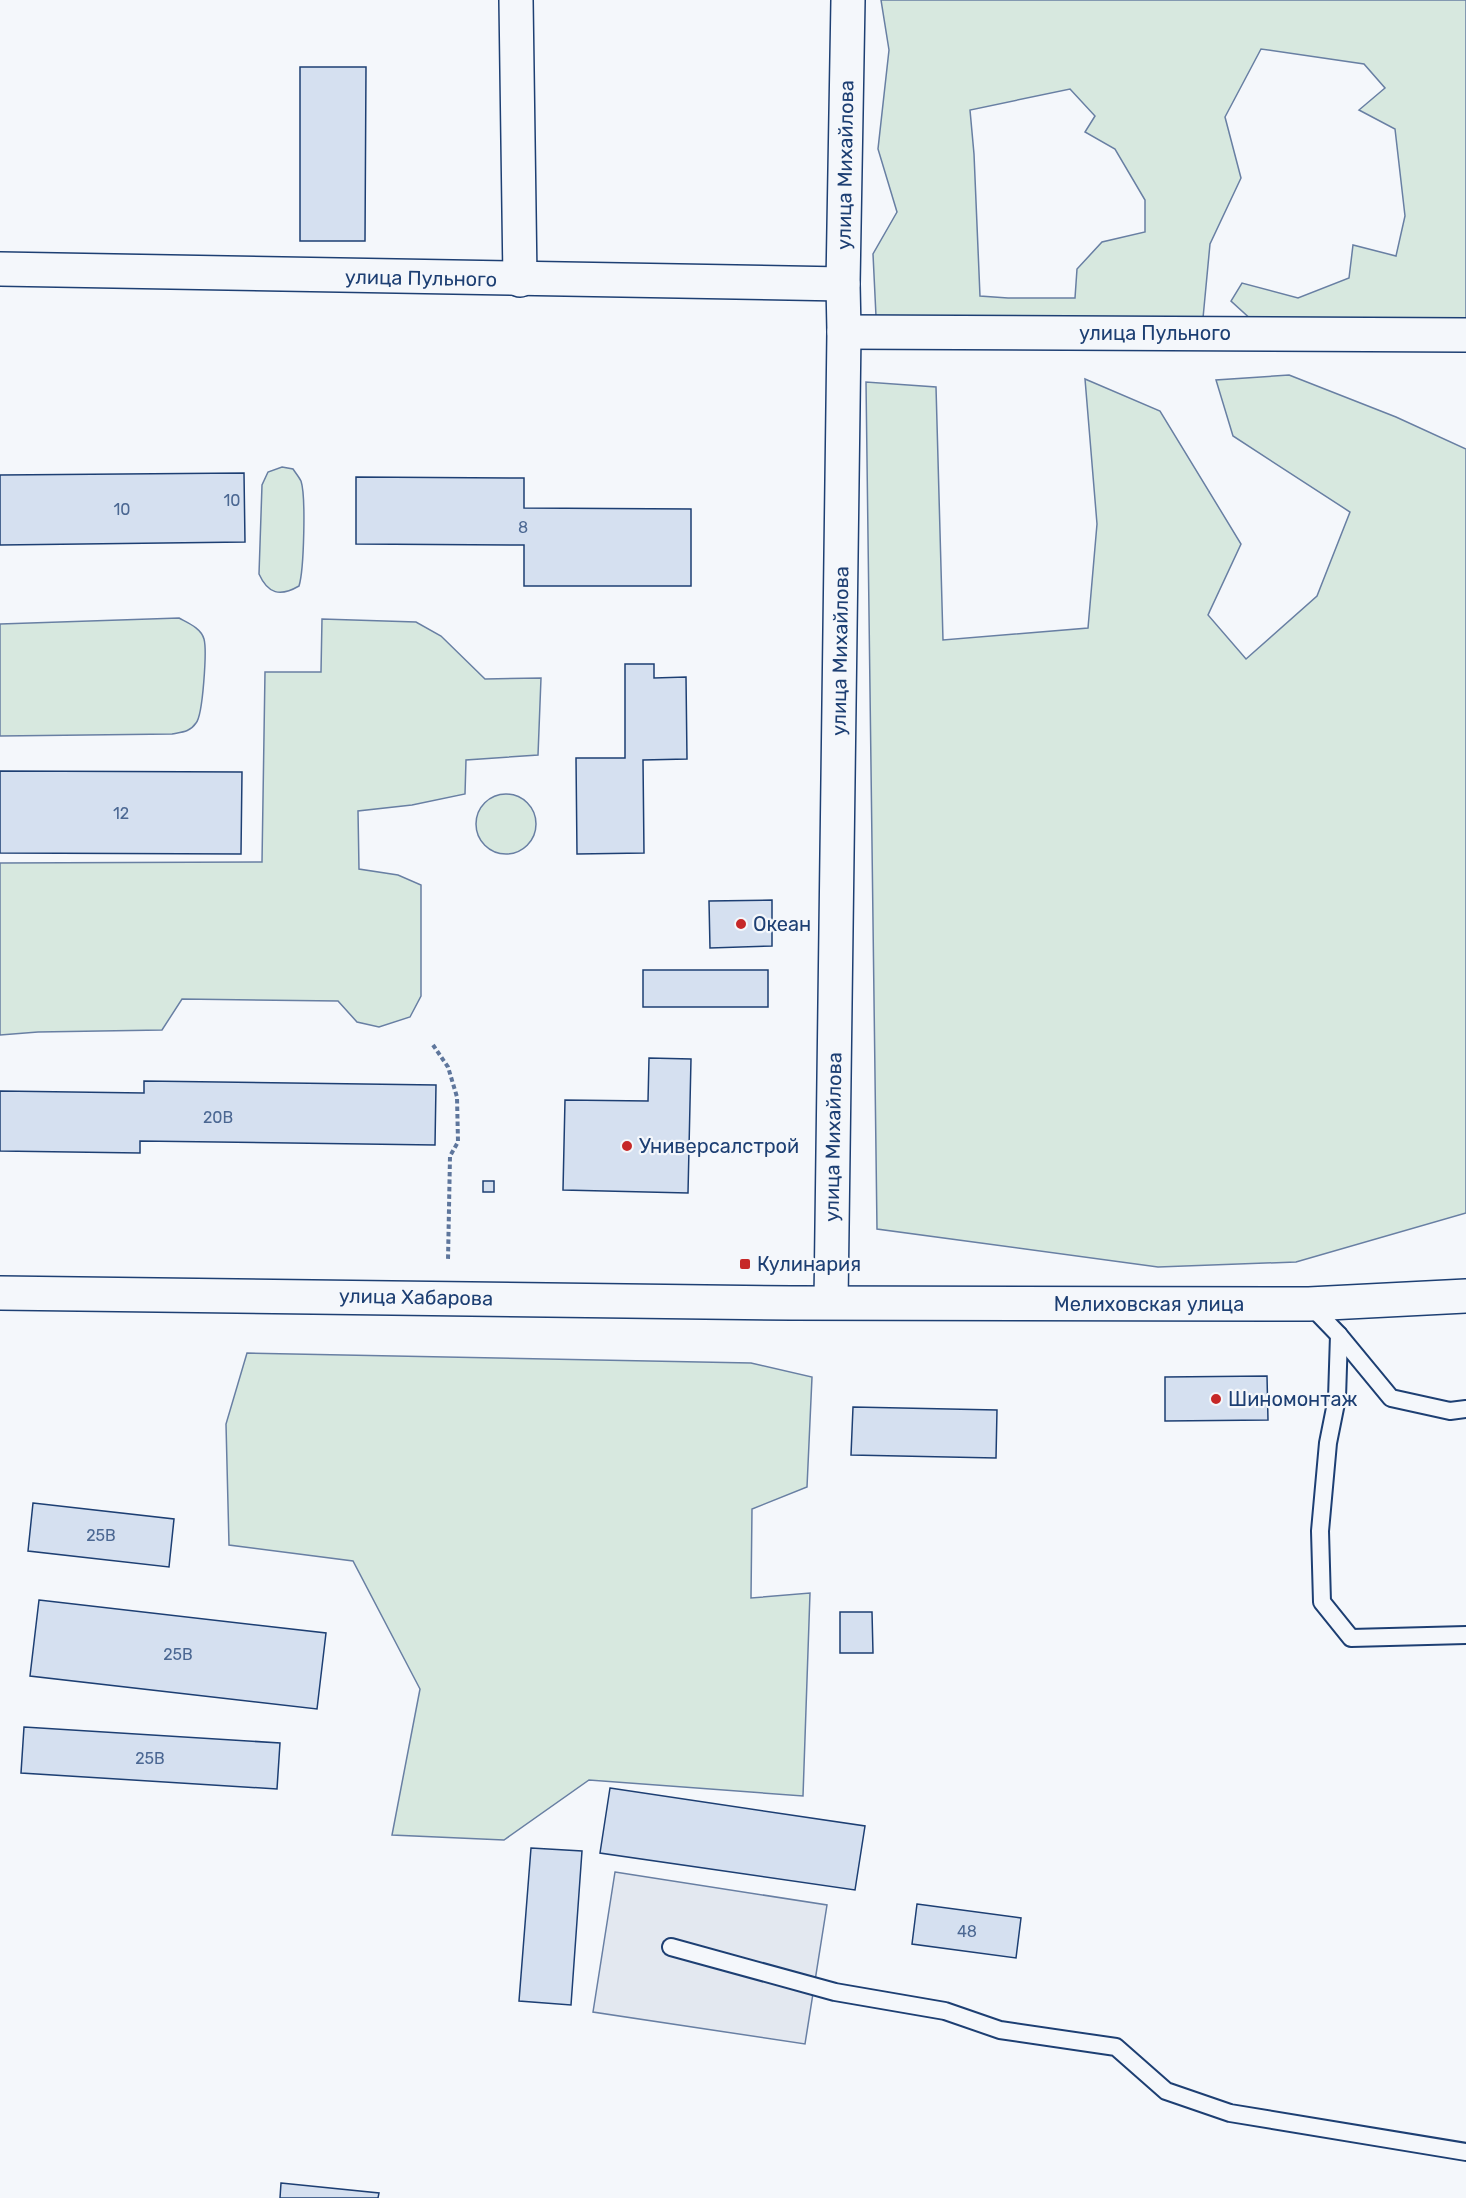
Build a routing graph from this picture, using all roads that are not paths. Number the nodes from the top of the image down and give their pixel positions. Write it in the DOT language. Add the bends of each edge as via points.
graph roads {
  1 [pos="516,0"];
  2 [pos="848,0"];
  3 [pos="0,269"];
  4 [pos="520,280"];
  5 [pos="843,284"];
  6 [pos="844,332"];
  7 [pos="1466,335"];
  8 [pos="0,1293"];
  9 [pos="1466,1296"];
  10 [pos="831,1302"];
  11 [pos="1310,1304"];
  12 [pos="1339,1335"];
  13 [pos="1466,1409"];
  14 [pos="1466,1635"];
  15 [pos="671,1947"];
  16 [pos="1466,2152"];
  1 -- 4 [label="street"];
  2 -- 5 [label="street, улица Михайлова"];
  3 -- 4 [label="street, улица Пульного"];
  4 -- 5 [label="street, улица Пульного"];
  5 -- 6 [label="street, улица Михайлова"];
  6 -- 7 [label="street, улица Пульного"];
  6 -- 10 [label="street, улица Михайлова"];
  8 -- 10 [label="street, улица Хабарова"];
  9 -- 11 [label="street, Мелиховская улица"];
  10 -- 11 [label="street, Мелиховская улица"];
  11 -- 12 [label="lane"];
  12 -- 13 [label="lane" via="1391,1398 1450,1411"];
  12 -- 14 [label="lane" via="1337,1398 1328,1443 1320,1531 1322,1602 1351,1638"];
  15 -- 16 [label="lane" via="835,1992 945,2011 1000,2030 1116,2047 1166,2091 1230,2113"];
}
